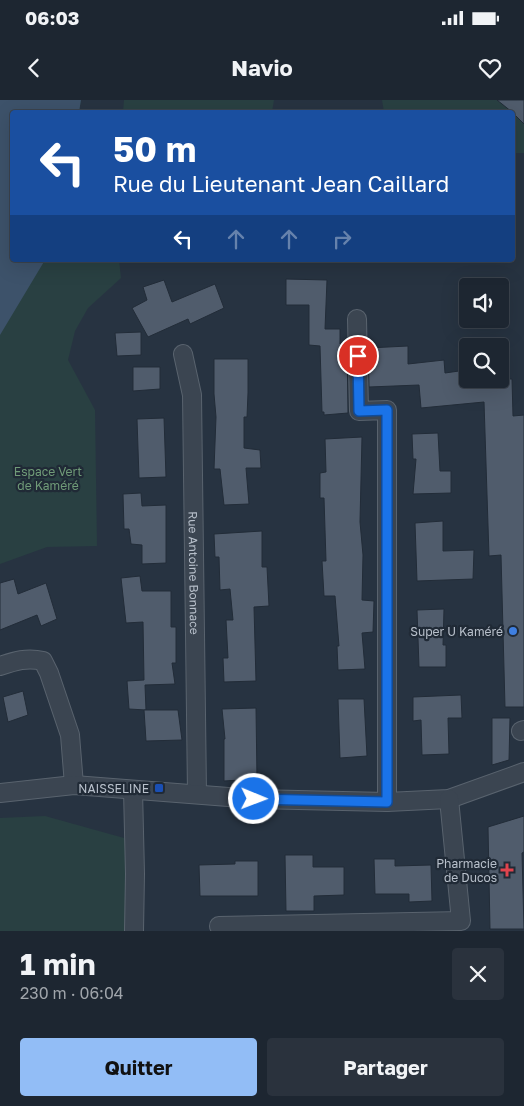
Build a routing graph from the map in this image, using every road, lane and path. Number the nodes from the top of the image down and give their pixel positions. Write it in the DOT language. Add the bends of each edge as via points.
graph roads {
  1 [pos="357,319"];
  2 [pos="183,354"];
  3 [pos="0,666"];
  4 [pos="524,772"];
  5 [pos="74,785"];
  6 [pos="133,790"];
  7 [pos="0,793"];
  8 [pos="197,794"];
  9 [pos="450,799"];
  10 [pos="387,802"];
  11 [pos="219,926"];
  12 [pos="134,931"];
  1 -- 10 [label="street" via="359,411 387,410"];
  2 -- 8 [label="street, Rue Antoine Bonnace" via="192,395"];
  3 -- 5 [label="street" via="32,658 43,661 70,735"];
  4 -- 9 [label="street"];
  5 -- 6 [label="street"];
  5 -- 7 [label="street"];
  6 -- 8 [label="street"];
  6 -- 12 [label="street"];
  8 -- 10 [label="street" via="254,799"];
  9 -- 10 [label="street"];
  9 -- 11 [label="street" via="461,921"];
}
